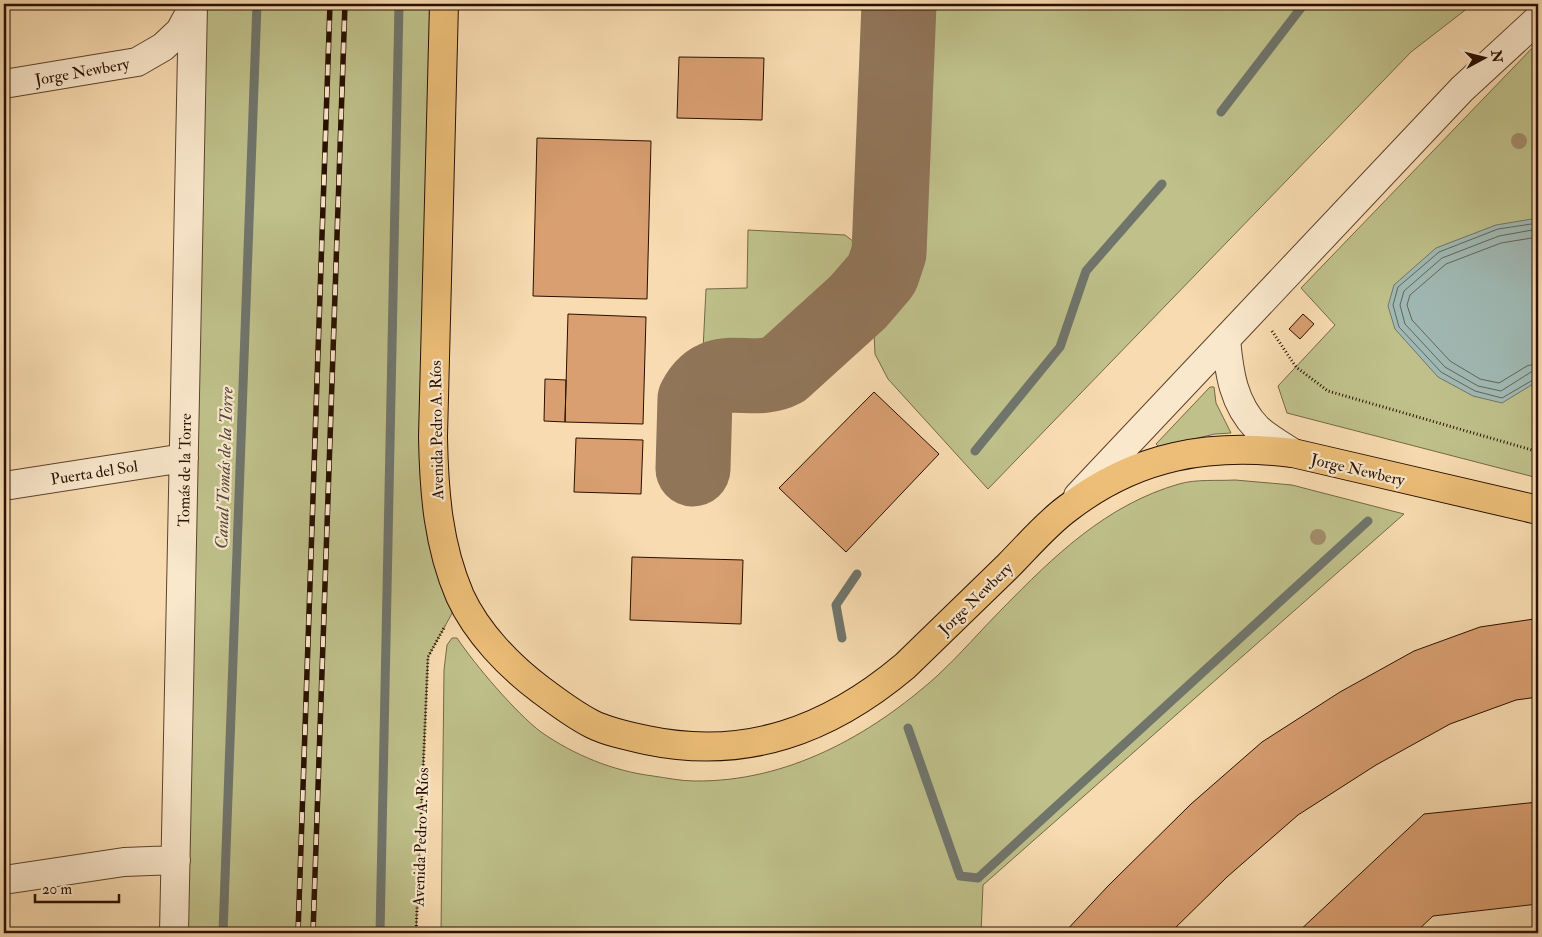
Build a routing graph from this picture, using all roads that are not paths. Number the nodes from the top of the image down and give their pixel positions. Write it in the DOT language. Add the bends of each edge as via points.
graph roads {
  1 [pos="444,4"];
  2 [pos="193,5"];
  3 [pos="1538,19"];
  4 [pos="4,84"];
  5 [pos="1226,339"];
  6 [pos="1293,454"];
  7 [pos="184,458"];
  8 [pos="4,486"];
  9 [pos="1067,508"];
  10 [pos="1538,510"];
  11 [pos="461,597"];
  12 [pos="176,860"];
  13 [pos="4,880"];
  14 [pos="174,933"];
  1 -- 11 [label="main road, Avenida Pedro A. Ríos" via="434,497 445,553"];
  2 -- 4 [label="street, Jorge Newbery" via="180,31 163,47 137,62"];
  2 -- 7 [label="street, Tomás de la Torre"];
  3 -- 5 [label="street" via="1462,90"];
  5 -- 6 [label="street" via="1228,370 1239,404 1258,429"];
  5 -- 9 [label="street"];
  6 -- 9 [label="main road, Jorge Newbery" via="1253,448 1174,456 1136,468"];
  6 -- 10 [label="main road, Jorge Newbery"];
  7 -- 8 [label="street, Puerta del Sol"];
  7 -- 12 [label="street, Tomás de la Torre"];
  9 -- 11 [label="main road, Jorge Newbery" via="905,666 876,690 811,727 739,745 664,744 592,724 530,682 502,656"];
  12 -- 13 [label="street" via="124,862"];
  12 -- 14 [label="street, Tomás de la Torre"];
}
